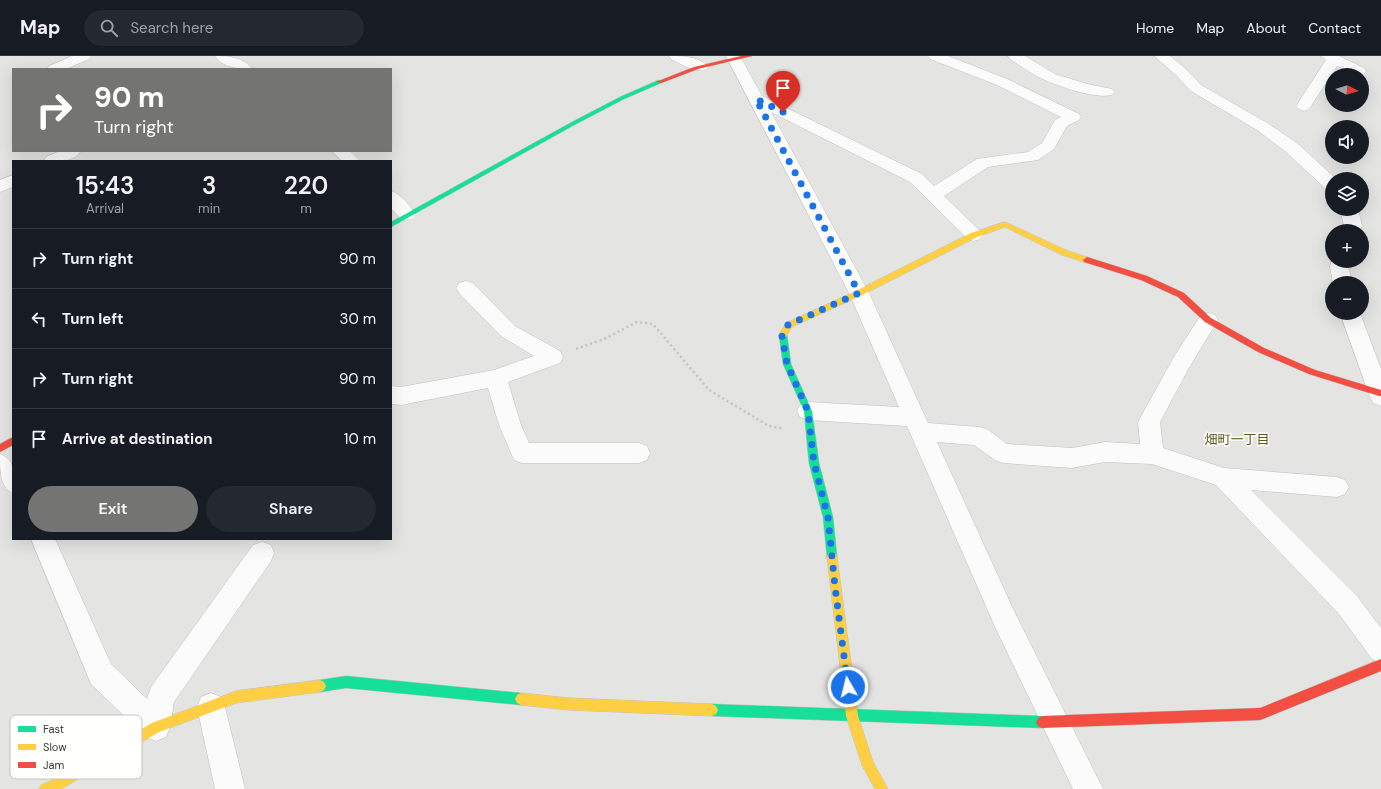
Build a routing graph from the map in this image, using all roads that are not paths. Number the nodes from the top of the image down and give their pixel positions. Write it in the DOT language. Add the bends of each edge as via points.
graph roads {
  1 [pos="84,56"];
  2 [pos="222,56"];
  3 [pos="676,56"];
  4 [pos="935,56"];
  5 [pos="1015,56"];
  6 [pos="1161,56"];
  7 [pos="739,57"];
  8 [pos="1331,57"];
  9 [pos="701,67"];
  10 [pos="56,68"];
  11 [pos="243,68"];
  12 [pos="1353,68"];
  13 [pos="1107,92"];
  14 [pos="756,99"];
  15 [pos="1304,106"];
  16 [pos="71,152"];
  17 [pos="341,152"];
  18 [pos="54,160"];
  19 [pos="351,160"];
  20 [pos="1325,179"];
  21 [pos="12,181"];
  22 [pos="0,187"];
  23 [pos="933,195"];
  24 [pos="392,198"];
  25 [pos="407,215"];
  26 [pos="392,223"];
  27 [pos="974,235"];
  28 [pos="466,288"];
  29 [pos="859,293"];
  30 [pos="1208,320"];
  31 [pos="1353,320"];
  32 [pos="496,378"];
  33 [pos="392,395"];
  34 [pos="1380,395"];
  35 [pos="808,411"];
  36 [pos="917,424"];
  37 [pos="12,442"];
  38 [pos="0,448"];
  39 [pos="639,453"];
  40 [pos="1152,454"];
  41 [pos="0,464"];
  42 [pos="1224,478"];
  43 [pos="12,482"];
  44 [pos="1337,487"];
  45 [pos="43,540"];
  46 [pos="262,553"];
  47 [pos="1381,650"];
  48 [pos="1381,665"];
  49 [pos="211,707"];
  50 [pos="852,716"];
  51 [pos="1056,723"];
  52 [pos="156,727"];
  53 [pos="142,735"];
  54 [pos="66,779"];
  55 [pos="45,789"];
  56 [pos="230,789"];
  57 [pos="882,789"];
  58 [pos="1088,789"];
  1 -- 10 [label="street"];
  2 -- 11 [label="street"];
  3 -- 9 [label="street"];
  4 -- 23 [label="street" via="1002,82 1073,117 1061,123 1048,146 1032,156 983,163"];
  5 -- 13 [label="street" via="1050,77"];
  6 -- 20 [label="street" via="1196,88 1263,127 1291,147"];
  7 -- 9 [label="street"];
  7 -- 14 [label="street"];
  8 -- 12 [label="street"];
  8 -- 15 [label="street"];
  9 -- 25 [label="street" via="653,83 612,102"];
  14 -- 23 [label="street" via="916,178"];
  14 -- 29 [label="street"];
  16 -- 18 [label="street"];
  17 -- 19 [label="street"];
  21 -- 22 [label="street"];
  23 -- 27 [label="street"];
  24 -- 25 [label="street"];
  25 -- 26 [label="street"];
  27 -- 29 [label="street"];
  27 -- 30 [label="street" via="1005,224 1065,253 1144,278 1182,295"];
  28 -- 32 [label="street" via="508,332 553,357"];
  29 -- 35 [label="street" via="788,325 782,336 787,364"];
  29 -- 36 [label="street"];
  30 -- 34 [label="street" via="1261,350 1312,372"];
  30 -- 40 [label="street" via="1149,422"];
  31 -- 34 [label="street"];
  32 -- 33 [label="street" via="401,396"];
  32 -- 39 [label="street" via="510,425 522,453 579,462"];
  35 -- 36 [label="street"];
  35 -- 50 [label="street" via="814,463 828,517"];
  36 -- 40 [label="street" via="979,436 1003,453 1072,458 1105,452"];
  36 -- 51 [label="street" via="1005,620"];
  37 -- 38 [label="street"];
  40 -- 42 [label="street"];
  41 -- 43 [label="street"];
  42 -- 44 [label="street"];
  42 -- 47 [label="street" via="1348,605"];
  45 -- 52 [label="street" via="101,674"];
  46 -- 52 [label="street" via="161,697"];
  48 -- 51 [label="street" via="1260,714"];
  49 -- 50 [label="street" via="236,697 346,682 569,704"];
  49 -- 52 [label="street"];
  49 -- 56 [label="street"];
  50 -- 51 [label="street"];
  50 -- 57 [label="street" via="868,765"];
  51 -- 58 [label="street"];
  52 -- 53 [label="street"];
  54 -- 55 [label="street"];
}
